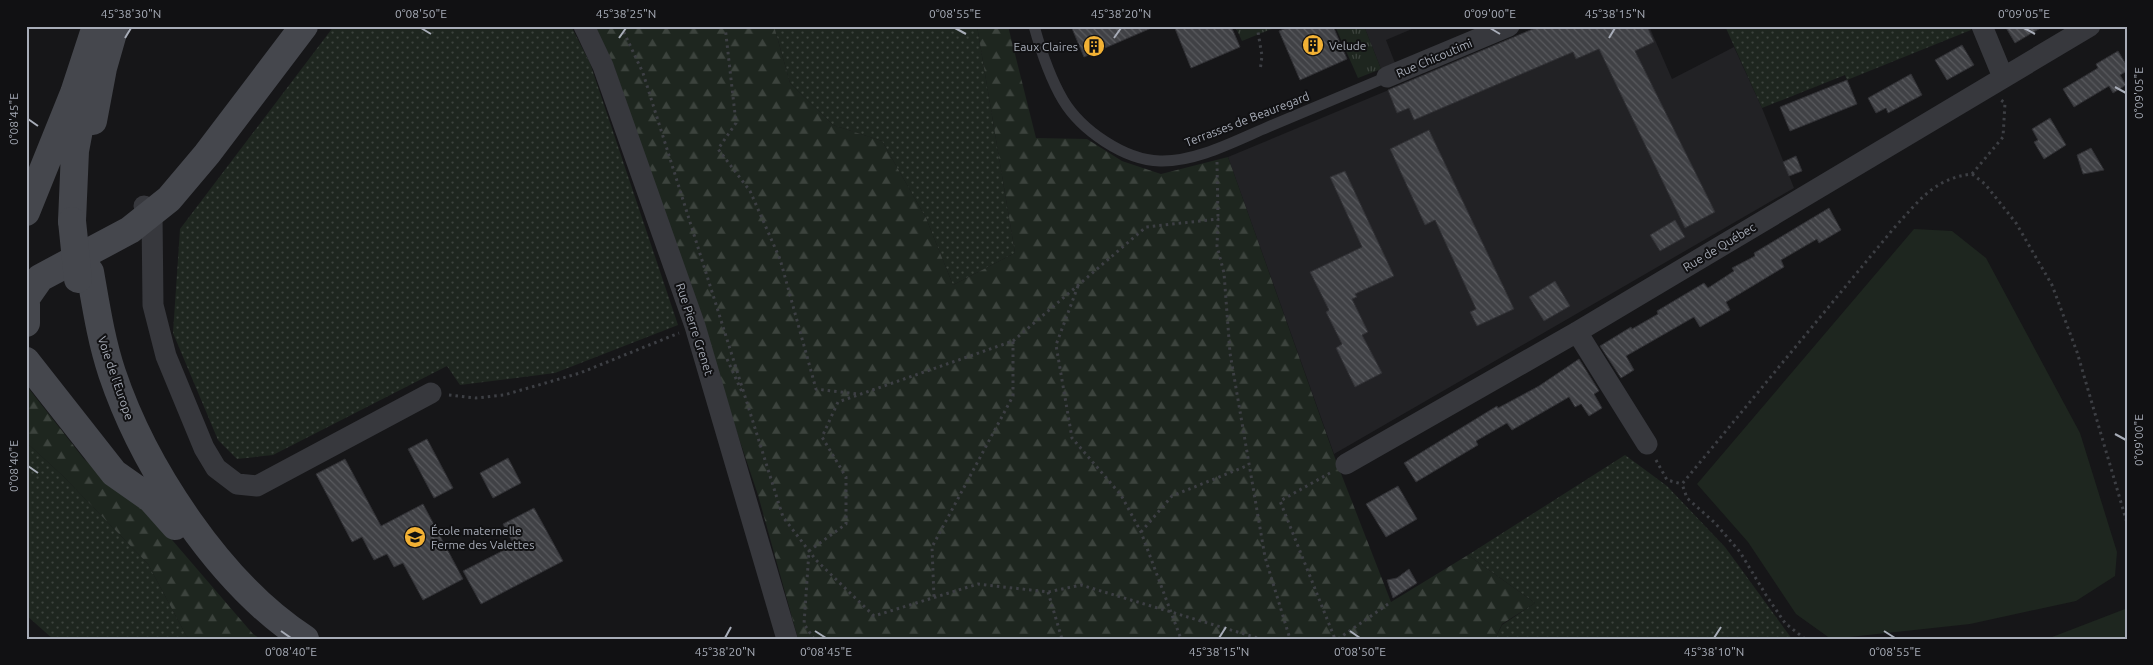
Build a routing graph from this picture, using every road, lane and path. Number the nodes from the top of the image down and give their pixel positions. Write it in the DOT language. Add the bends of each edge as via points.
graph roads {
  1 [pos="96,26"];
  2 [pos="103,26"];
  3 [pos="115,26"];
  4 [pos="286,26"];
  5 [pos="304,26"];
  6 [pos="584,26"];
  7 [pos="621,26"];
  8 [pos="725,26"];
  9 [pos="1034,26"];
  10 [pos="1257,26"];
  11 [pos="1509,26"];
  12 [pos="1982,26"];
  13 [pos="2090,26"];
  14 [pos="1260,71"];
  15 [pos="1387,77"];
  16 [pos="1994,82"];
  17 [pos="1217,148"];
  18 [pos="1972,174"];
  19 [pos="26,212"];
  20 [pos="139,215"];
  21 [pos="1218,219"];
  22 [pos="79,221"];
  23 [pos="26,269"];
  24 [pos="84,276"];
  25 [pos="1078,285"];
  26 [pos="26,298"];
  27 [pos="26,304"];
  28 [pos="26,323"];
  29 [pos="695,326"];
  30 [pos="1577,332"];
  31 [pos="1013,341"];
  32 [pos="26,361"];
  33 [pos="431,393"];
  34 [pos="859,394"];
  35 [pos="1646,444"];
  36 [pos="1346,464"];
  37 [pos="1249,465"];
  38 [pos="1682,484"];
  39 [pos="2127,523"];
  40 [pos="1140,532"];
  41 [pos="192,546"];
  42 [pos="809,551"];
  43 [pos="1048,592"];
  44 [pos="934,598"];
  45 [pos="1391,602"];
  46 [pos="1169,612"];
  47 [pos="282,639"];
  48 [pos="305,639"];
  49 [pos="787,639"];
  50 [pos="814,639"];
  51 [pos="1062,639"];
  52 [pos="1181,639"];
  53 [pos="1261,639"];
  54 [pos="1290,639"];
  55 [pos="1337,639"];
  56 [pos="1805,639"];
  1 -- 19 [label="main road" via="74,93"];
  2 -- 22 [label="main road, Voie de l'Europe" via="88,78 76,151"];
  3 -- 22 [label="main road, Voie de l'Europe" via="103,68"];
  4 -- 20 [label="main road"];
  5 -- 20 [label="main road" via="178,190"];
  6 -- 29 [label="street, Rue Pierre Grenet" via="604,66"];
  7 -- 42 [label="path" via="644,73 783,517"];
  8 -- 34 [label="path" via="736,123 718,149 750,191 780,259 816,389"];
  9 -- 17 [label="lane, Terrasses de Beauregard" via="1043,58 1064,101 1096,135 1137,157 1159,161 1180,160"];
  10 -- 14 [label="path" via="1262,56"];
  11 -- 15 [label="street, Rue Chicoutimi"];
  12 -- 16 [label="street"];
  13 -- 16 [label="street, Rue de Québec"];
  15 -- 17 [label="lane, Terrasses de Beauregard"];
  16 -- 18 [label="path" via="2005,103 2002,137"];
  16 -- 30 [label="street, Rue de Québec"];
  17 -- 21 [label="path"];
  18 -- 38 [label="path" via="1956,175 1930,189"];
  18 -- 39 [label="path" via="1985,184 2016,223 2052,285 2077,352"];
  20 -- 23 [label="main road"];
  20 -- 26 [label="main road" via="40,278"];
  20 -- 33 [label="street" via="151,270 153,305 166,356 204,448 216,468 237,484 258,486"];
  21 -- 25 [label="path" via="1146,227"];
  21 -- 37 [label="path" via="1217,246 1224,274 1230,353"];
  22 -- 24 [label="main road, Voie de l'Europe, bridge"];
  24 -- 41 [label="main road, Voie de l'Europe" via="92,354 123,434 152,490"];
  24 -- 48 [label="main road, Voie de l'Europe" via="112,373 138,437 169,492 216,557 260,603"];
  25 -- 31 [label="path"];
  25 -- 40 [label="path" via="1056,345 1072,438 1121,495"];
  27 -- 28 [label="main road"];
  29 -- 33 [label="path" via="580,373 504,395 476,398"];
  29 -- 49 [label="street, Rue Pierre Grenet"];
  30 -- 35 [label="street"];
  30 -- 36 [label="street, Rue de Québec"];
  31 -- 34 [label="path"];
  31 -- 44 [label="path" via="1013,396 932,547"];
  32 -- 41 [label="main road" via="114,473 151,499"];
  34 -- 42 [label="path" via="838,402 822,437 846,477 846,524"];
  35 -- 38 [label="path" via="1668,480"];
  36 -- 55 [label="path" via="1280,501"];
  37 -- 40 [label="path" via="1172,496"];
  37 -- 54 [label="path" via="1265,558"];
  38 -- 56 [label="path" via="1687,498 1740,552 1785,623"];
  40 -- 46 [label="path"];
  41 -- 47 [label="main road, Voie de l'Europe" via="244,605"];
  42 -- 44 [label="path" via="874,616"];
  42 -- 50 [label="path" via="804,624"];
  43 -- 44 [label="path" via="978,584"];
  43 -- 46 [label="path" via="1081,585"];
  43 -- 51 [label="path"];
  45 -- 55 [label="path"];
  46 -- 52 [label="path"];
  46 -- 53 [label="path"];
}
